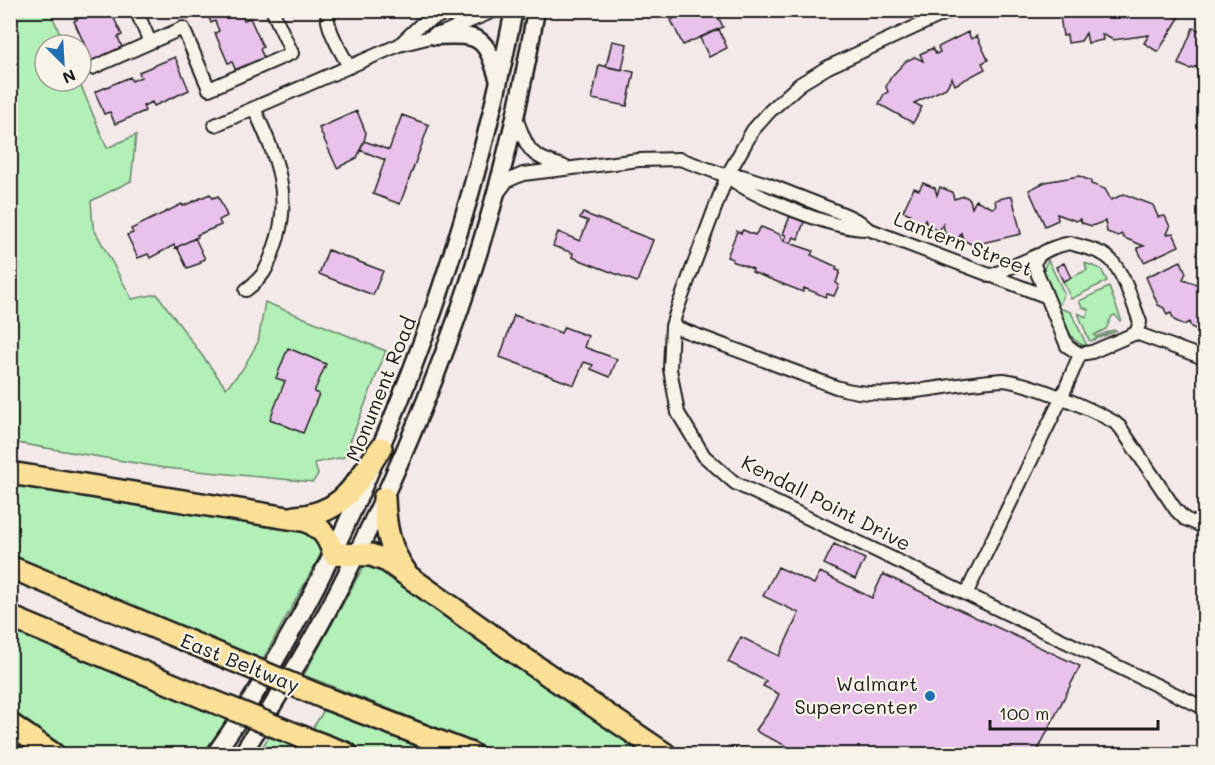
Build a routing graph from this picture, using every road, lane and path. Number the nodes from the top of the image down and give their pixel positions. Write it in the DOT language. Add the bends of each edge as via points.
graph roads {
  1 [pos="136,10"];
  2 [pos="272,10"];
  3 [pos="327,10"];
  4 [pos="452,10"];
  5 [pos="496,10"];
  6 [pos="514,10"];
  7 [pos="536,10"];
  8 [pos="952,10"];
  9 [pos="435,36"];
  10 [pos="150,42"];
  11 [pos="399,45"];
  12 [pos="349,67"];
  13 [pos="93,68"];
  14 [pos="499,82"];
  15 [pos="254,108"];
  16 [pos="515,115"];
  17 [pos="215,125"];
  18 [pos="573,169"];
  19 [pos="727,176"];
  20 [pos="494,197"];
  21 [pos="1038,255"];
  22 [pos="990,276"];
  23 [pos="246,290"];
  24 [pos="1045,296"];
  25 [pos="672,326"];
  26 [pos="1136,333"];
  27 [pos="1080,354"];
  28 [pos="1204,358"];
  29 [pos="1061,399"];
  30 [pos="381,448"];
  31 [pos="10,473"];
  32 [pos="384,498"];
  33 [pos="291,517"];
  34 [pos="1204,526"];
  35 [pos="334,554"];
  36 [pos="357,554"];
  37 [pos="10,567"];
  38 [pos="409,577"];
  39 [pos="966,594"];
  40 [pos="10,617"];
  41 [pos="1204,708"];
  42 [pos="10,724"];
  43 [pos="53,754"];
  44 [pos="215,754"];
  45 [pos="242,754"];
  46 [pos="347,754"];
  47 [pos="471,754"];
  48 [pos="664,754"];
  1 -- 10 [label="street"];
  2 -- 10 [label="street" via="292,53 209,89 183,28"];
  3 -- 12 [label="street"];
  4 -- 11 [label="street" via="420,25"];
  5 -- 9 [label="street"];
  6 -- 14 [label="main road, Monument Road"];
  7 -- 16 [label="main road"];
  8 -- 19 [label="street, Kendall Point Drive" via="828,67 800,84 753,130"];
  9 -- 11 [label="street"];
  9 -- 14 [label="main road" via="476,38 491,55"];
  10 -- 13 [label="street"];
  11 -- 12 [label="street"];
  12 -- 15 [label="street"];
  14 -- 30 [label="main road, Monument Road" via="441,295"];
  15 -- 17 [label="street"];
  15 -- 23 [label="street" via="278,167 284,210 280,233 262,278"];
  16 -- 18 [label="street" via="530,151 538,158"];
  16 -- 20 [label="main road"];
  18 -- 19 [label="street, Lantern Street" via="680,159"];
  18 -- 20 [label="street, Lantern Street" via="523,174 507,182"];
  19 -- 22 [label="street, Lantern Street" via="764,197 840,226 868,229"];
  19 -- 25 [label="street, Kendall Point Drive"];
  20 -- 32 [label="main road" via="452,332"];
  21 -- 22 [label="street"];
  21 -- 24 [label="street, Lantern Street" via="1034,265"];
  21 -- 26 [label="street, Lantern Street" via="1070,243 1105,255 1118,270 1140,322"];
  22 -- 24 [label="street, Lantern Street"];
  24 -- 27 [label="street, Lantern Street" via="1067,346"];
  25 -- 29 [label="street" via="856,393 880,394 1004,380"];
  25 -- 39 [label="street, Kendall Point Drive" via="670,369 678,413 704,456 735,483"];
  26 -- 27 [label="street"];
  26 -- 28 [label="street"];
  27 -- 29 [label="street"];
  29 -- 34 [label="street" via="1120,427 1176,510 1185,519"];
  29 -- 39 [label="street"];
  30 -- 33 [label="highway" via="341,502 324,512"];
  30 -- 35 [label="main road, Monument Road"];
  31 -- 33 [label="highway"];
  32 -- 36 [label="main road"];
  32 -- 38 [label="highway" via="391,547"];
  33 -- 35 [label="highway" via="319,527"];
  35 -- 36 [label="highway"];
  35 -- 44 [label="main road, Monument Road" via="277,657"];
  36 -- 38 [label="highway" via="387,561"];
  36 -- 45 [label="main road" via="297,665"];
  37 -- 47 [label="highway, East Beltway, bridge"];
  38 -- 48 [label="highway"];
  39 -- 41 [label="street, Kendall Point Drive"];
  40 -- 46 [label="highway, bridge"];
  42 -- 43 [label="highway"];
}
